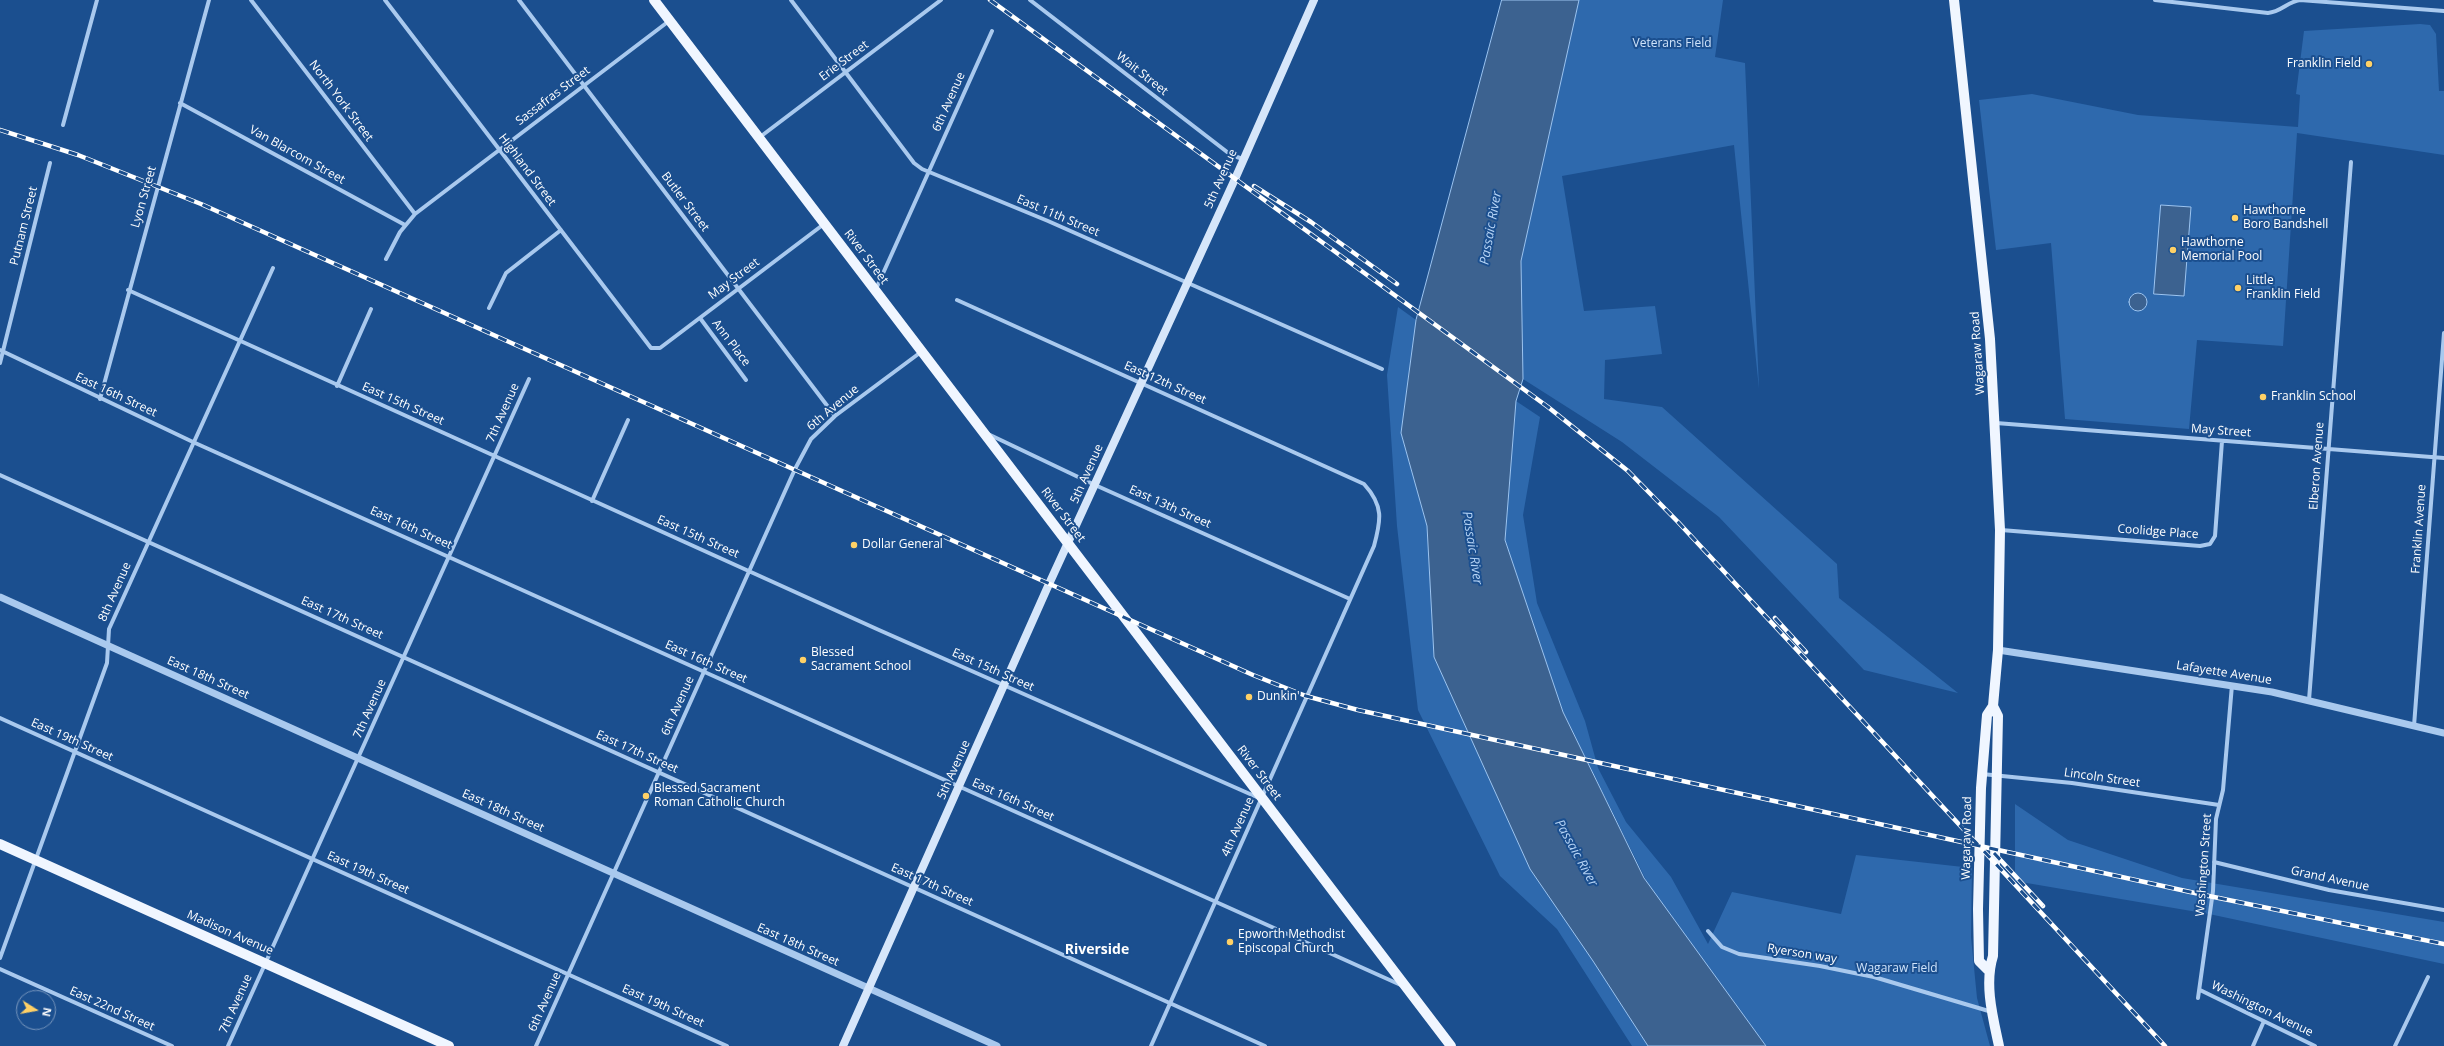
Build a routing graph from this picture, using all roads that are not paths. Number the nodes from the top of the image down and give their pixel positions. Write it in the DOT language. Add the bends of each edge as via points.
graph roads {
  1 [pos="98,0"];
  2 [pos="209,0"];
  3 [pos="251,0"];
  4 [pos="385,0"];
  5 [pos="519,0"];
  6 [pos="654,0"];
  7 [pos="791,0"];
  8 [pos="941,0"];
  9 [pos="1030,0"];
  10 [pos="1314,0"];
  11 [pos="1954,0"];
  12 [pos="2155,0"];
  13 [pos="2444,12"];
  14 [pos="670,20"];
  15 [pos="992,30"];
  16 [pos="846,72"];
  17 [pos="584,86"];
  18 [pos="180,103"];
  19 [pos="62,125"];
  20 [pos="759,138"];
  21 [pos="499,150"];
  22 [pos="1243,158"];
  23 [pos="2351,162"];
  24 [pos="50,163"];
  25 [pos="929,172"];
  26 [pos="415,214"];
  27 [pos="824,224"];
  28 [pos="405,225"];
  29 [pos="561,230"];
  30 [pos="386,259"];
  31 [pos="273,268"];
  32 [pos="1186,284"];
  33 [pos="738,289"];
  34 [pos="128,290"];
  35 [pos="875,291"];
  36 [pos="957,300"];
  37 [pos="489,308"];
  38 [pos="370,309"];
  39 [pos="700,318"];
  40 [pos="2444,333"];
  41 [pos="239,341"];
  42 [pos="655,349"];
  43 [pos="1,351"];
  44 [pos="921,351"];
  45 [pos="0,363"];
  46 [pos="1382,369"];
  47 [pos="529,379"];
  48 [pos="746,380"];
  49 [pos="1141,383"];
  50 [pos="337,386"];
  51 [pos="100,399"];
  52 [pos="835,416"];
  53 [pos="628,420"];
  54 [pos="1996,423"];
  55 [pos="982,431"];
  56 [pos="2222,441"];
  57 [pos="193,442"];
  58 [pos="2328,449"];
  59 [pos="494,457"];
  60 [pos="2434,457"];
  61 [pos="2444,458"];
  62 [pos="0,475"];
  63 [pos="1364,484"];
  64 [pos="1096,485"];
  65 [pos="592,501"];
  66 [pos="2000,530"];
  67 [pos="148,542"];
  68 [pos="1069,545"];
  69 [pos="450,556"];
  70 [pos="750,571"];
  71 [pos="0,597"];
  72 [pos="1350,599"];
  73 [pos="108,645"];
  74 [pos="1998,650"];
  75 [pos="404,657"];
  76 [pos="704,672"];
  77 [pos="2232,685"];
  78 [pos="1005,686"];
  79 [pos="2309,700"];
  80 [pos="1993,706"];
  81 [pos="0,718"];
  82 [pos="2414,726"];
  83 [pos="2444,733"];
  84 [pos="75,752"];
  85 [pos="358,759"];
  86 [pos="658,773"];
  87 [pos="1982,774"];
  88 [pos="1995,775"];
  89 [pos="959,787"];
  90 [pos="1262,798"];
  91 [pos="2219,805"];
  92 [pos="0,844"];
  93 [pos="312,859"];
  94 [pos="36,860"];
  95 [pos="2214,862"];
  96 [pos="614,874"];
  97 [pos="914,888"];
  98 [pos="1215,902"];
  99 [pos="2444,910"];
  100 [pos="1708,931"];
  101 [pos="0,958"];
  102 [pos="265,963"];
  103 [pos="0,970"];
  104 [pos="1988,970"];
  105 [pos="569,974"];
  106 [pos="2428,977"];
  107 [pos="869,988"];
  108 [pos="1407,988"];
  109 [pos="2200,990"];
  110 [pos="2198,998"];
  111 [pos="1170,1003"];
  112 [pos="1992,1012"];
  113 [pos="2264,1021"];
  114 [pos="172,1046"];
  115 [pos="228,1046"];
  116 [pos="449,1046"];
  117 [pos="536,1046"];
  118 [pos="727,1046"];
  119 [pos="843,1046"];
  120 [pos="997,1046"];
  121 [pos="1151,1046"];
  122 [pos="1266,1046"];
  123 [pos="1451,1046"];
  124 [pos="1999,1046"];
  125 [pos="2253,1046"];
  126 [pos="2315,1046"];
  127 [pos="2395,1046"];
  1 -- 19 [label="street"];
  2 -- 18 [label="street, Lyon Street"];
  3 -- 26 [label="street, North York Street"];
  4 -- 21 [label="street, Highland Street"];
  5 -- 17 [label="street, Butler Street"];
  6 -- 14 [label="main road, River Street"];
  7 -- 16 [label="street, East 11th Street"];
  8 -- 16 [label="street, Erie Street"];
  9 -- 22 [label="street, Wait Street" via="1231,155"];
  10 -- 22 [label="main road, 5th Avenue"];
  11 -- 54 [label="main road, Wagaraw Road" via="1988,303"];
  12 -- 13 [label="street" via="2268,14 2300,0"];
  14 -- 17 [label="street, Sassafras Street"];
  14 -- 20 [label="main road, River Street"];
  15 -- 25 [label="street, 6th Avenue"];
  16 -- 20 [label="street, Erie Street"];
  16 -- 25 [label="street, East 11th Street" via="914,162"];
  17 -- 21 [label="street, Sassafras Street"];
  17 -- 33 [label="street, Butler Street"];
  18 -- 28 [label="street, Van Blarcom Street"];
  18 -- 34 [label="street, Lyon Street"];
  20 -- 27 [label="main road, River Street"];
  21 -- 26 [label="street, Sassafras Street"];
  21 -- 29 [label="street, Highland Street"];
  22 -- 32 [label="main road, 5th Avenue"];
  23 -- 58 [label="street, Elberon Avenue"];
  24 -- 43 [label="street, Putnam Street"];
  25 -- 32 [label="street, East 11th Street" via="1048,221"];
  25 -- 35 [label="street, 6th Avenue"];
  26 -- 28 [label="street, Sassafras Street"];
  27 -- 33 [label="street, May Street"];
  27 -- 35 [label="main road, River Street"];
  28 -- 30 [label="street, Sassafras Street"];
  29 -- 37 [label="street" via="506,273"];
  29 -- 42 [label="street, Highland Street" via="651,348"];
  31 -- 41 [label="street, 8th Avenue"];
  32 -- 46 [label="street, East 11th Street"];
  32 -- 49 [label="main road, 5th Avenue"];
  33 -- 39 [label="street, May Street"];
  33 -- 52 [label="street, Butler Street"];
  34 -- 41 [label="street, East 15th Street"];
  34 -- 51 [label="street, Lyon Street"];
  35 -- 44 [label="main road, River Street"];
  36 -- 49 [label="street, East 12th Street"];
  38 -- 50 [label="street"];
  39 -- 42 [label="street, May Street"];
  39 -- 48 [label="street, Ann Place"];
  40 -- 60 [label="street, Franklin Avenue"];
  41 -- 50 [label="street, East 15th Street"];
  41 -- 57 [label="street, 8th Avenue"];
  43 -- 45 [label="street, Putnam Street"];
  43 -- 51 [label="street, East 16th Street"];
  44 -- 52 [label="street, 6th Avenue"];
  44 -- 55 [label="main road, River Street"];
  47 -- 59 [label="street, 7th Avenue"];
  49 -- 63 [label="street, East 12th Street"];
  49 -- 64 [label="main road, 5th Avenue"];
  50 -- 59 [label="street, East 15th Street"];
  51 -- 57 [label="street, East 16th Street"];
  52 -- 70 [label="street, 6th Avenue" via="811,440 794,469"];
  53 -- 65 [label="street"];
  54 -- 56 [label="street, May Street"];
  54 -- 66 [label="main road, Wagaraw Road"];
  55 -- 64 [label="street, East 13th Street"];
  55 -- 68 [label="main road, River Street"];
  56 -- 58 [label="street, May Street"];
  56 -- 66 [label="street, Coolidge Place" via="2215,536 2210,544 2200,546"];
  57 -- 67 [label="street, 8th Avenue"];
  57 -- 69 [label="street, East 16th Street"];
  58 -- 60 [label="street, May Street"];
  58 -- 79 [label="street, Elberon Avenue"];
  59 -- 65 [label="street, East 15th Street"];
  59 -- 69 [label="street, 7th Avenue"];
  60 -- 61 [label="street, May Street"];
  60 -- 82 [label="street, Franklin Avenue"];
  62 -- 67 [label="street, East 17th Street"];
  63 -- 72 [label="street, 4th Avenue" via="1376,501 1380,524 1374,546"];
  64 -- 68 [label="main road, 5th Avenue"];
  64 -- 72 [label="street, East 13th Street"];
  65 -- 70 [label="street, East 15th Street"];
  66 -- 74 [label="main road, Wagaraw Road"];
  67 -- 73 [label="street, 8th Avenue" via="109,629"];
  67 -- 75 [label="street, East 17th Street"];
  68 -- 78 [label="main road, 5th Avenue" via="1049,584"];
  68 -- 90 [label="main road, River Street"];
  69 -- 75 [label="street, 7th Avenue"];
  69 -- 76 [label="street, East 16th Street"];
  70 -- 76 [label="street, 6th Avenue"];
  70 -- 78 [label="street, East 15th Street"];
  71 -- 73 [label="street, East 18th Street"];
  72 -- 90 [label="street, 4th Avenue"];
  73 -- 84 [label="street, 8th Avenue" via="107,663"];
  73 -- 85 [label="street, East 18th Street"];
  74 -- 77 [label="street, Lafayette Avenue"];
  74 -- 80 [label="main road, Wagaraw Road"];
  75 -- 85 [label="street, 7th Avenue"];
  75 -- 86 [label="street, East 17th Street"];
  76 -- 86 [label="street, 6th Avenue"];
  76 -- 89 [label="street, East 16th Street"];
  77 -- 79 [label="street, Lafayette Avenue"];
  77 -- 91 [label="street, Washington Street" via="2223,790"];
  78 -- 89 [label="main road, 5th Avenue"];
  78 -- 90 [label="street, East 15th Street"];
  79 -- 82 [label="street, Lafayette Avenue"];
  80 -- 87 [label="main road, Wagaraw Road" via="1987,715"];
  80 -- 88 [label="main road, Wagaraw Road" via="1998,716"];
  81 -- 84 [label="street, East 19th Street"];
  82 -- 83 [label="street, Lafayette Avenue"];
  84 -- 93 [label="street, East 19th Street"];
  84 -- 94 [label="street, 8th Avenue"];
  85 -- 93 [label="street, 7th Avenue"];
  85 -- 96 [label="street, East 18th Street"];
  86 -- 96 [label="street, 6th Avenue"];
  86 -- 97 [label="street, East 17th Street"];
  87 -- 88 [label="street, Lincoln Street"];
  87 -- 104 [label="main road, Wagaraw Road" via="1978,934 1980,961"];
  88 -- 91 [label="street, Lincoln Street" via="2072,783"];
  88 -- 104 [label="main road, Wagaraw Road" via="1993,956"];
  89 -- 97 [label="main road, 5th Avenue"];
  89 -- 98 [label="street, East 16th Street"];
  90 -- 98 [label="street, 4th Avenue"];
  90 -- 108 [label="main road, River Street"];
  91 -- 95 [label="street, Washington Street"];
  92 -- 94 [label="main road, Madison Avenue"];
  93 -- 102 [label="street, 7th Avenue"];
  93 -- 105 [label="street, East 19th Street"];
  94 -- 101 [label="street, 8th Avenue"];
  94 -- 102 [label="main road, Madison Avenue"];
  95 -- 99 [label="street, Grand Avenue" via="2329,890"];
  95 -- 109 [label="street, Washington Street" via="2213,891"];
  96 -- 105 [label="street, 6th Avenue"];
  96 -- 107 [label="street, East 18th Street"];
  97 -- 107 [label="main road, 5th Avenue"];
  97 -- 111 [label="street, East 17th Street"];
  98 -- 108 [label="street, East 16th Street"];
  98 -- 111 [label="street, 4th Avenue"];
  100 -- 112 [label="street, Ryerson way" via="1722,947 1739,954 1820,966 1874,978"];
  102 -- 115 [label="street, 7th Avenue"];
  102 -- 116 [label="main road, Madison Avenue"];
  103 -- 114 [label="street, East 22nd Street"];
  104 -- 112 [label="main road, Wagaraw Road"];
  105 -- 117 [label="street, 6th Avenue"];
  105 -- 118 [label="street, East 19th Street"];
  106 -- 127 [label="street"];
  107 -- 119 [label="main road, 5th Avenue"];
  107 -- 120 [label="street, East 18th Street"];
  108 -- 123 [label="main road, River Street"];
  109 -- 110 [label="street, Washington Street"];
  109 -- 113 [label="street, Washington Avenue"];
  111 -- 121 [label="street, 4th Avenue"];
  111 -- 122 [label="street, East 17th Street"];
  112 -- 124 [label="main road, Wagaraw Road"];
  113 -- 125 [label="street"];
  113 -- 126 [label="street, Washington Avenue"];
}
